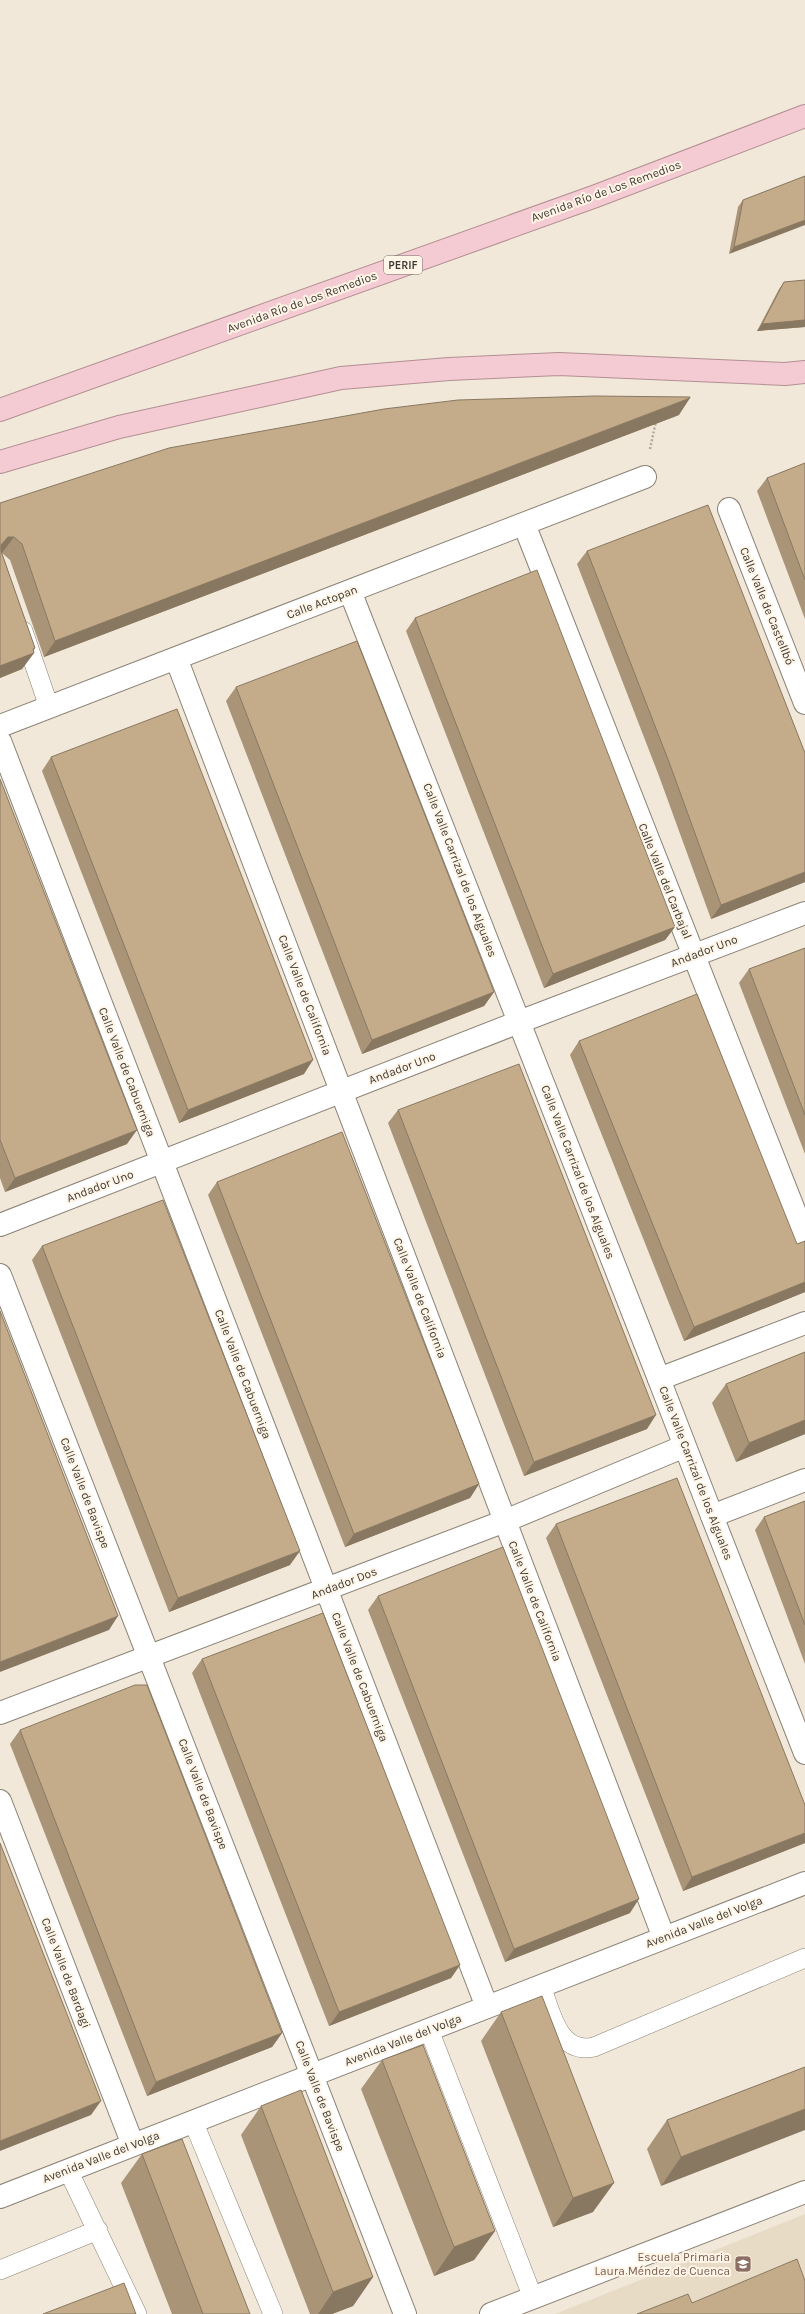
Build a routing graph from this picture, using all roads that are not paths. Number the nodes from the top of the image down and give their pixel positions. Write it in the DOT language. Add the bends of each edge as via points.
graph roads {
  1 [pos="805,116"];
  2 [pos="805,372"];
  3 [pos="0,410"];
  4 [pos="0,462"];
  5 [pos="644,477"];
  6 [pos="728,509"];
  7 [pos="524,524"];
  8 [pos="350,591"];
  9 [pos="18,617"];
  10 [pos="176,658"];
  11 [pos="805,703"];
  12 [pos="49,707"];
  13 [pos="0,726"];
  14 [pos="0,741"];
  15 [pos="805,913"];
  16 [pos="694,954"];
  17 [pos="519,1022"];
  18 [pos="341,1092"];
  19 [pos="162,1162"];
  20 [pos="0,1225"];
  21 [pos="805,1238"];
  22 [pos="0,1275"];
  23 [pos="805,1323"];
  24 [pos="659,1379"];
  25 [pos="685,1446"];
  26 [pos="805,1480"];
  27 [pos="712,1516"];
  28 [pos="505,1520"];
  29 [pos="326,1590"];
  30 [pos="148,1655"];
  31 [pos="0,1713"];
  32 [pos="805,1753"];
  33 [pos="0,1801"];
  34 [pos="804,1888"];
  35 [pos="664,1938"];
  36 [pos="805,1958"];
  37 [pos="541,1986"];
  38 [pos="487,2007"];
  39 [pos="429,2030"];
  40 [pos="312,2075"];
  41 [pos="193,2121"];
  42 [pos="133,2145"];
  43 [pos="68,2170"];
  44 [pos="805,2192"];
  45 [pos="0,2196"];
  46 [pos="98,2230"];
  47 [pos="0,2270"];
  48 [pos="533,2298"];
  49 [pos="137,2314"];
  50 [pos="273,2314"];
  51 [pos="405,2314"];
  52 [pos="491,2314"];
  1 -- 3 [label="highway, Avenida Río de Los Remedios / PERIF" via="596,196"];
  2 -- 4 [label="highway" via="785,374 559,364 449,369 341,378 119,427"];
  5 -- 7 [label="street, Calle Actopan"];
  6 -- 11 [label="street, Calle Valle de Castellbó"];
  7 -- 8 [label="street, Calle Actopan"];
  7 -- 16 [label="street, Calle Valle del Carbajal"];
  8 -- 10 [label="street, Calle Actopan"];
  8 -- 17 [label="street, Calle Valle Carrizal de los Alguales"];
  9 -- 12 [label="lane"];
  10 -- 12 [label="street, Calle Actopan"];
  10 -- 18 [label="street, Calle Valle de California"];
  12 -- 13 [label="street, Calle Actopan"];
  14 -- 19 [label="street, Calle Valle de Cabuerniga"];
  15 -- 16 [label="street, Andador Uno"];
  16 -- 17 [label="street, Andador Uno"];
  16 -- 21 [label="street, Calle Valle del Carbajal"];
  17 -- 18 [label="street, Andador Uno"];
  17 -- 24 [label="street, Calle Valle Carrizal de los Alguales"];
  18 -- 19 [label="street, Andador Uno"];
  18 -- 28 [label="street, Calle Valle de California"];
  19 -- 20 [label="street, Andador Uno"];
  19 -- 29 [label="street, Calle Valle de Cabuerniga"];
  22 -- 30 [label="street, Calle Valle de Bavispe"];
  23 -- 24 [label="street"];
  24 -- 25 [label="street, Calle Valle Carrizal de los Alguales"];
  25 -- 27 [label="street, Calle Valle Carrizal de los Alguales"];
  25 -- 28 [label="street, Andador Dos"];
  26 -- 27 [label="street"];
  27 -- 32 [label="street, Calle Valle Carrizal de los Alguales"];
  28 -- 29 [label="street, Andador Dos"];
  28 -- 35 [label="street, Calle Valle de California"];
  29 -- 30 [label="street, Andador Dos"];
  29 -- 38 [label="street, Calle Valle de Cabuerniga"];
  30 -- 31 [label="street, Andador Dos"];
  30 -- 40 [label="street, Calle Valle de Bavispe"];
  33 -- 42 [label="street, Calle Valle de Bardagi"];
  34 -- 35 [label="street, Avenida Valle del Volga"];
  35 -- 37 [label="street, Avenida Valle del Volga"];
  36 -- 37 [label="lane" via="584,2049 573,2047 565,2041"];
  37 -- 38 [label="street, Avenida Valle del Volga"];
  38 -- 39 [label="street, Avenida Valle del Volga"];
  39 -- 40 [label="street, Avenida Valle del Volga"];
  39 -- 48 [label="lane"];
  40 -- 41 [label="street, Avenida Valle del Volga"];
  40 -- 51 [label="street, Calle Valle de Bavispe"];
  41 -- 42 [label="street, Avenida Valle del Volga"];
  41 -- 50 [label="lane"];
  42 -- 43 [label="street, Avenida Valle del Volga"];
  43 -- 45 [label="street, Avenida Valle del Volga"];
  43 -- 46 [label="lane"];
  44 -- 48 [label="street"];
  46 -- 47 [label="lane"];
  46 -- 49 [label="lane"];
  48 -- 52 [label="street"];
}
